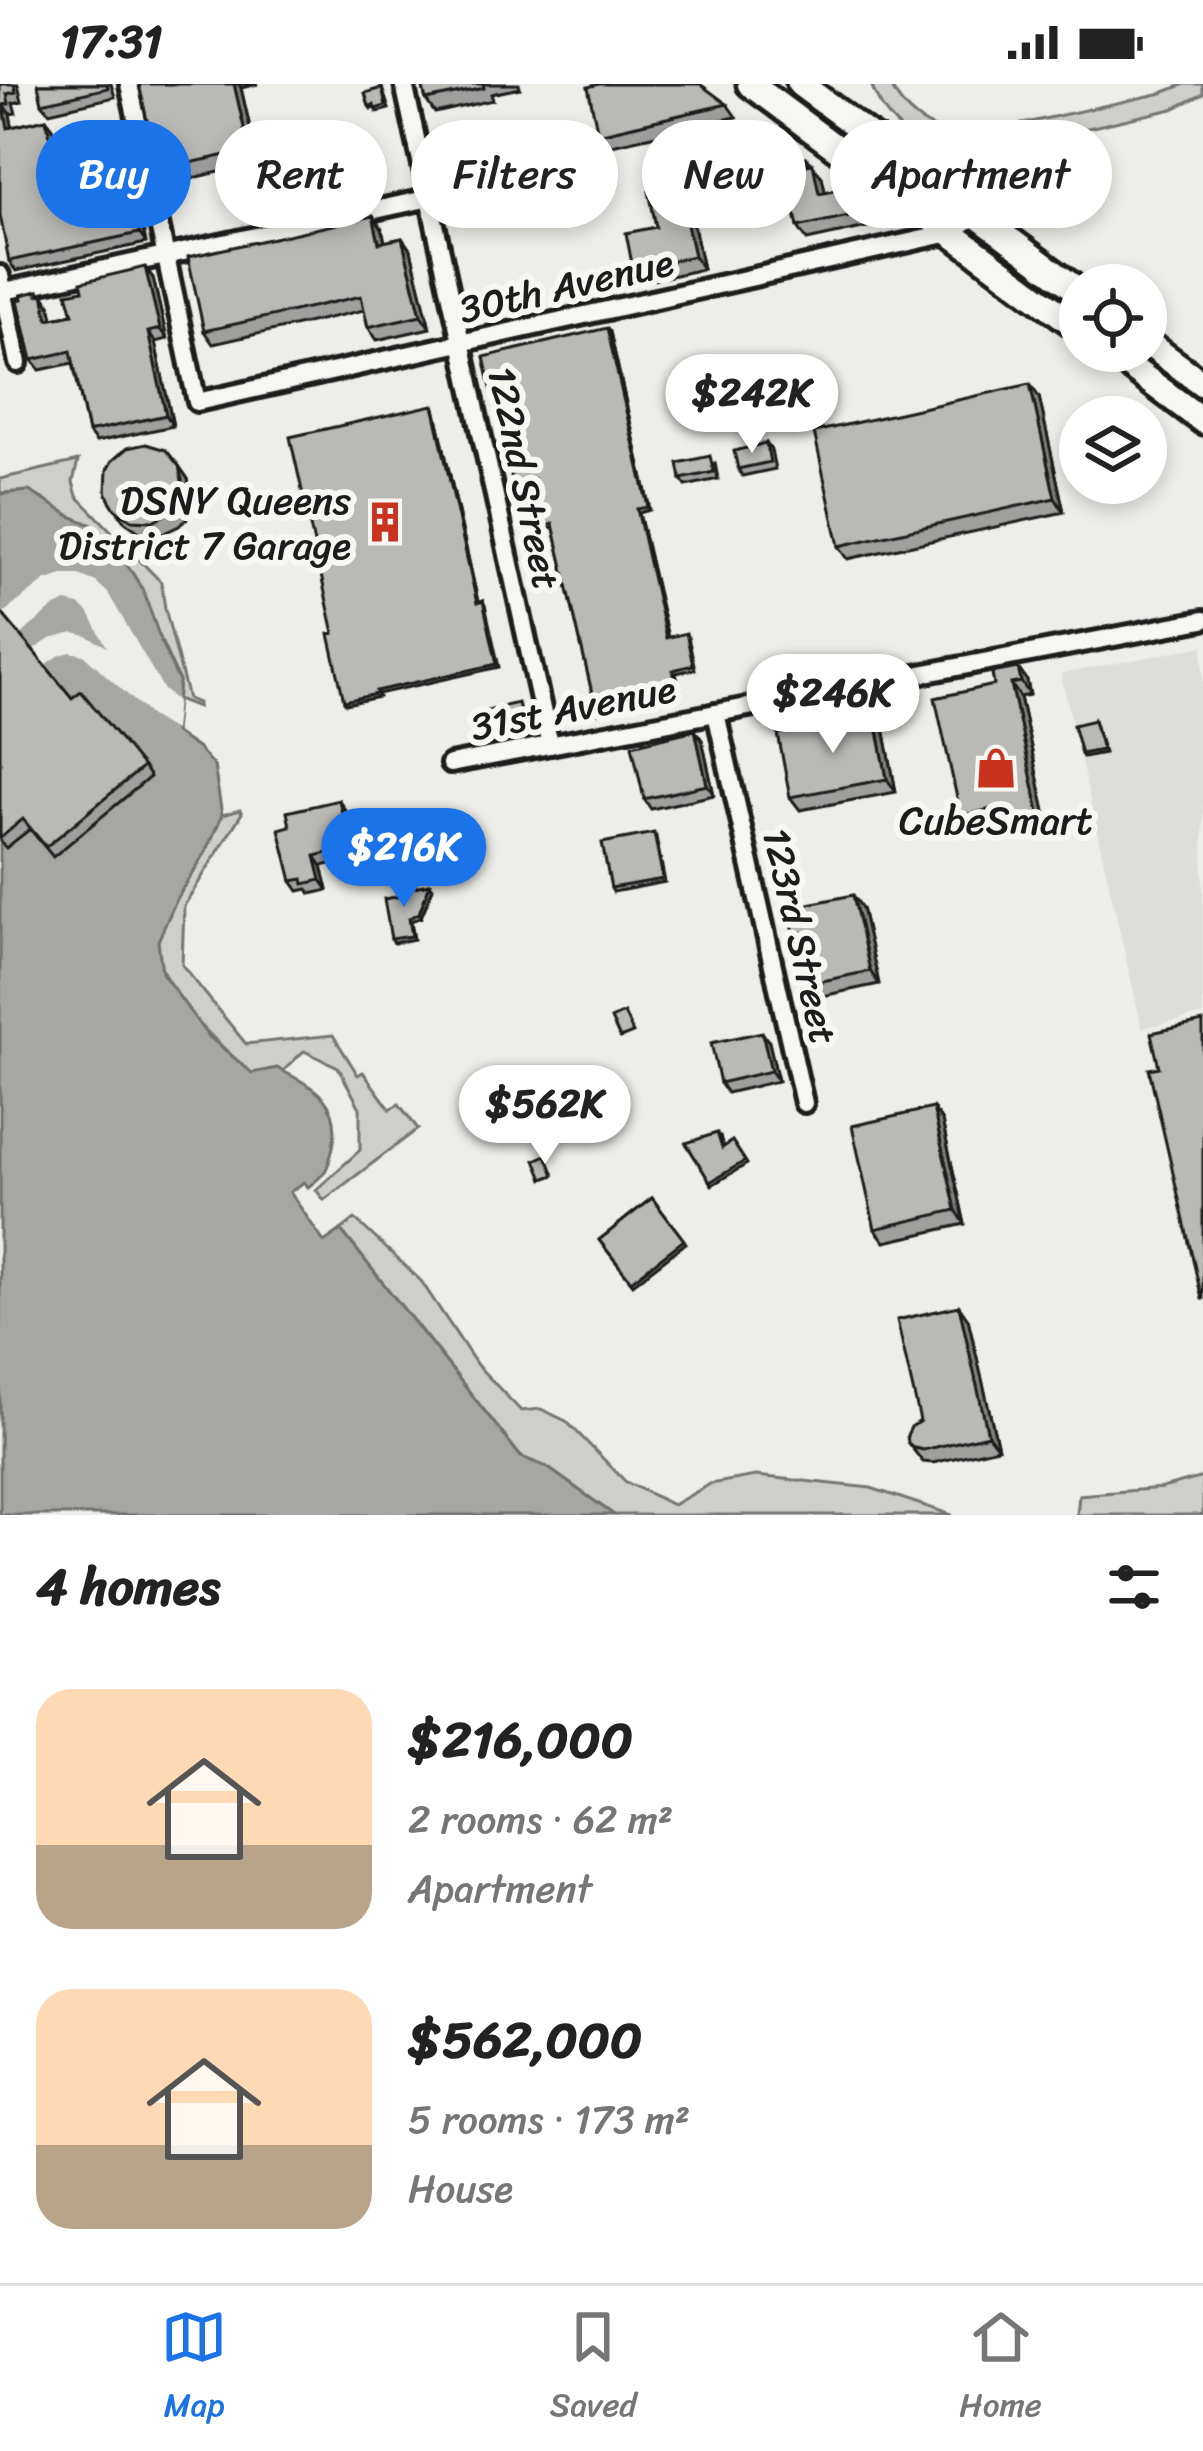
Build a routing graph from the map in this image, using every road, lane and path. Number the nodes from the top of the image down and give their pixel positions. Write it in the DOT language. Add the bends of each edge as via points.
graph roads {
  1 [pos="129,84"];
  2 [pos="404,84"];
  3 [pos="750,84"];
  4 [pos="800,84"];
  5 [pos="412,120"];
  6 [pos="848,120"];
  7 [pos="411,202"];
  8 [pos="436,228"];
  9 [pos="957,228"];
  10 [pos="994,228"];
  11 [pos="950,233"];
  12 [pos="166,257"];
  13 [pos="1059,276"];
  14 [pos="1,286"];
  15 [pos="1059,313"];
  16 [pos="461,343"];
  17 [pos="1167,357"];
  18 [pos="18,363"];
  19 [pos="1137,372"];
  20 [pos="1203,384"];
  21 [pos="1203,421"];
  22 [pos="1203,620"];
  23 [pos="716,713"];
  24 [pos="550,745"];
  25 [pos="450,764"];
  26 [pos="805,1103"];
  1 -- 12 [label="street"];
  2 -- 5 [label="street, 122nd Street"];
  3 -- 11 [label="main road"];
  4 -- 6 [label="main road"];
  7 -- 12 [label="street"];
  8 -- 16 [label="street, 122nd Street"];
  9 -- 11 [label="street"];
  10 -- 13 [label="main road"];
  11 -- 15 [label="main road"];
  11 -- 16 [label="street, 30th Avenue"];
  12 -- 14 [label="street"];
  12 -- 16 [label="street, 30th Avenue" via="196,402"];
  14 -- 18 [label="street"];
  16 -- 24 [label="street, 122nd Street"];
  17 -- 20 [label="main road"];
  19 -- 21 [label="main road"];
  22 -- 23 [label="street, 31st Avenue"];
  23 -- 24 [label="street, 31st Avenue"];
  23 -- 26 [label="street, 123rd Street"];
  24 -- 25 [label="street, 31st Avenue"];
}
